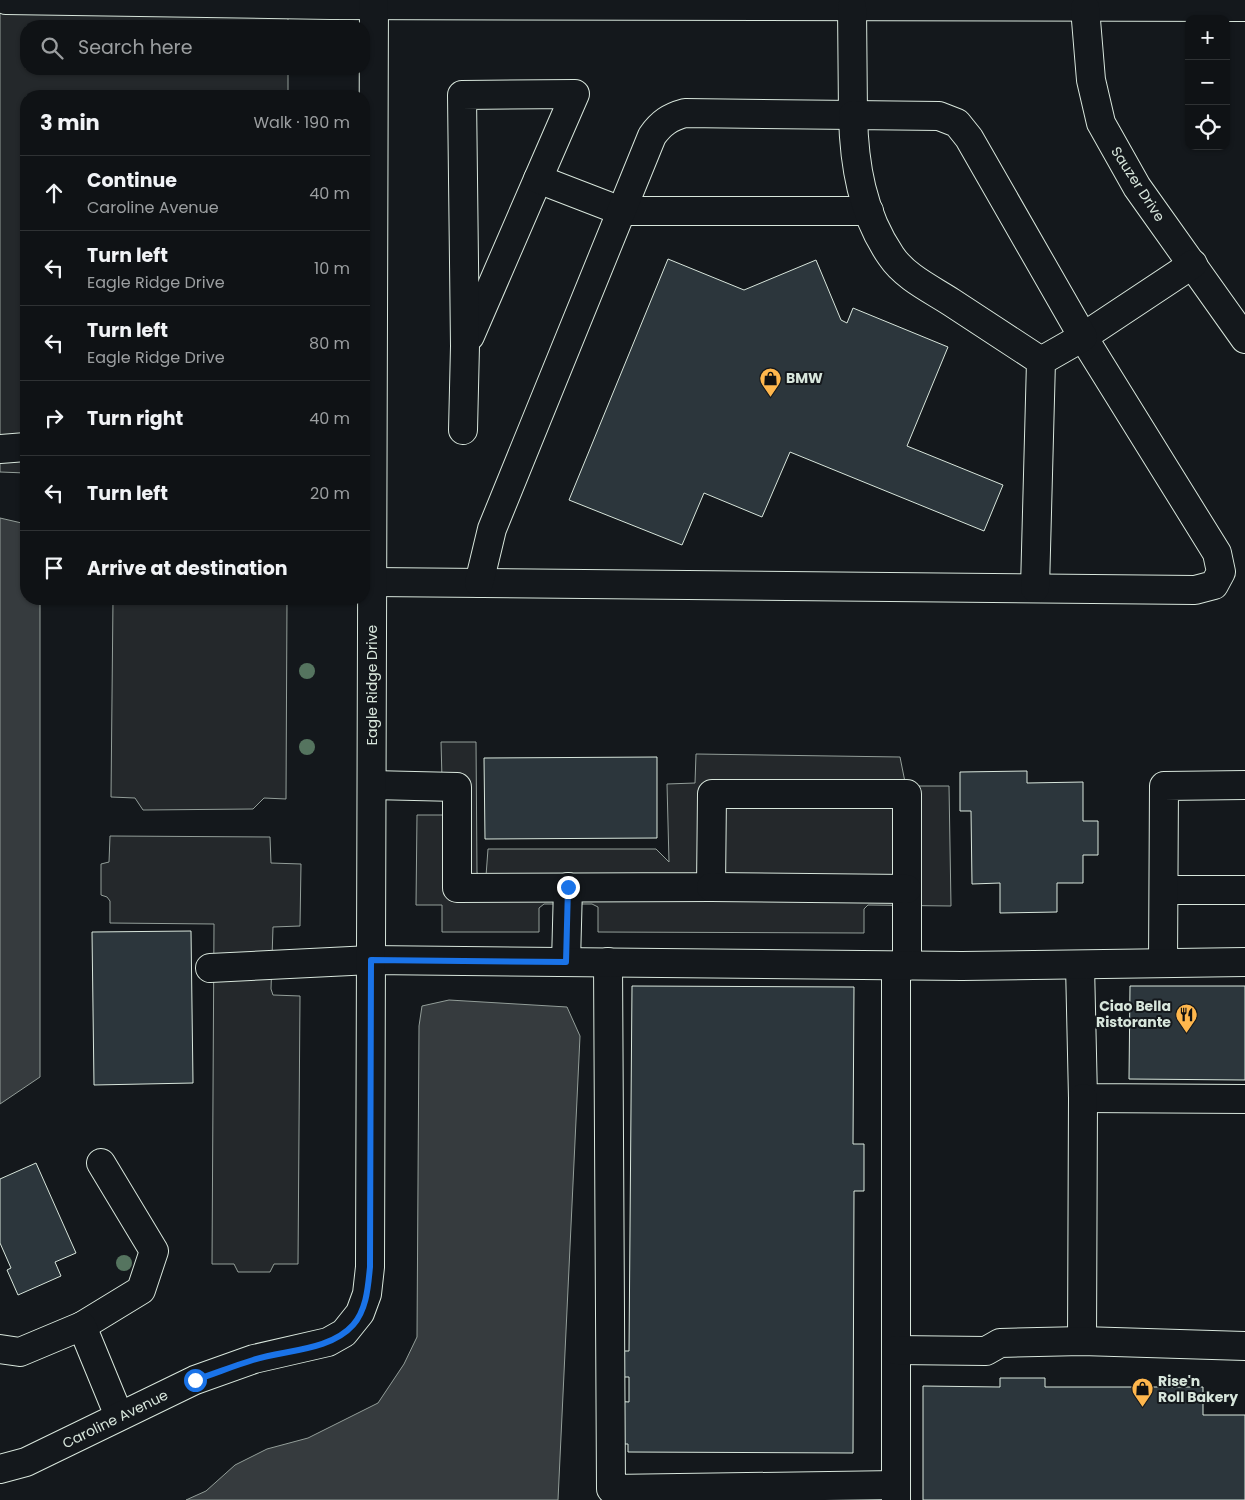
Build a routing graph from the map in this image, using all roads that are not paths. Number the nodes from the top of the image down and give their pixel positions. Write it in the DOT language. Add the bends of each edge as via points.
graph roads {
  1 [pos="6,0"];
  2 [pos="374,2"];
  3 [pos="619,3"];
  4 [pos="718,3"];
  5 [pos="1077,5"];
  6 [pos="1245,6"];
  7 [pos="852,7"];
  8 [pos="852,115"];
  9 [pos="538,179"];
  10 [pos="621,211"];
  11 [pos="869,211"];
  12 [pos="1193,264"];
  13 [pos="370,284"];
  14 [pos="1083,337"];
  15 [pos="1245,339"];
  16 [pos="465,346"];
  17 [pos="1041,361"];
  18 [pos="463,430"];
  19 [pos="20,447"];
  20 [pos="0,449"];
  21 [pos="370,488"];
  22 [pos="373,582"];
  23 [pos="479,583"];
  24 [pos="1035,588"];
  25 [pos="372,784"];
  26 [pos="1245,785"];
  27 [pos="568,887"];
  28 [pos="711,887"];
  29 [pos="907,889"];
  30 [pos="1164,890"];
  31 [pos="1245,890"];
  32 [pos="371,960"];
  33 [pos="566,962"];
  34 [pos="608,962"];
  35 [pos="1245,962"];
  36 [pos="1164,964"];
  37 [pos="1080,965"];
  38 [pos="901,966"];
  39 [pos="210,968"];
  40 [pos="1083,1098"];
  41 [pos="1245,1099"];
  42 [pos="101,1163"];
  43 [pos="82,1326"];
  44 [pos="344,1333"];
  45 [pos="1082,1341"];
  46 [pos="1245,1346"];
  47 [pos="0,1349"];
  48 [pos="896,1350"];
  49 [pos="119,1416"];
  50 [pos="0,1469"];
  51 [pos="896,1492"];
  52 [pos="613,1495"];
  1 -- 2 [label="street"];
  2 -- 3 [label="street"];
  2 -- 13 [label="street, Eagle Ridge Drive"];
  3 -- 4 [label="street"];
  4 -- 7 [label="street"];
  5 -- 6 [label="street"];
  5 -- 7 [label="street"];
  5 -- 12 [label="street, Sauzer Drive" via="1101,122 1137,187"];
  7 -- 8 [label="street"];
  8 -- 10 [label="street" via="685,113 671,117 652,136"];
  8 -- 11 [label="street" via="854,155 860,188"];
  8 -- 14 [label="street" via="939,116 957,124 969,138"];
  9 -- 10 [label="street"];
  9 -- 16 [label="street"];
  9 -- 16 [label="street" via="575,94 462,95"];
  10 -- 11 [label="street"];
  10 -- 23 [label="street" via="492,529"];
  11 -- 17 [label="street" via="891,257 911,276"];
  12 -- 14 [label="street"];
  12 -- 15 [label="street, Sauzer Drive"];
  14 -- 17 [label="street"];
  14 -- 24 [label="street" via="1217,553 1220,572 1214,585 1195,590"];
  16 -- 18 [label="street"];
  17 -- 24 [label="street"];
  19 -- 20 [label="street"];
  21 -- 22 [label="street, Eagle Ridge Drive"];
  22 -- 23 [label="street"];
  22 -- 25 [label="street, Eagle Ridge Drive"];
  23 -- 24 [label="street"];
  25 -- 27 [label="street" via="458,788 458,888"];
  25 -- 32 [label="street, Eagle Ridge Drive"];
  26 -- 30 [label="street" via="1164,786"];
  27 -- 28 [label="street"];
  27 -- 33 [label="street"];
  28 -- 29 [label="street"];
  28 -- 29 [label="street" via="712,794 907,794"];
  29 -- 38 [label="street"];
  30 -- 31 [label="street"];
  30 -- 36 [label="street"];
  32 -- 33 [label="street"];
  32 -- 39 [label="street"];
  32 -- 44 [label="street, Eagle Ridge Drive" via="370,1267 367,1294 360,1313"];
  33 -- 34 [label="street"];
  34 -- 38 [label="street"];
  34 -- 52 [label="street"];
  35 -- 36 [label="street"];
  36 -- 37 [label="street"];
  37 -- 38 [label="street"];
  37 -- 40 [label="street"];
  38 -- 48 [label="street"];
  40 -- 41 [label="street"];
  40 -- 45 [label="street"];
  42 -- 43 [label="street" via="154,1251 141,1290"];
  43 -- 47 [label="street" via="20,1352"];
  43 -- 49 [label="street"];
  44 -- 49 [label="street, Caroline Avenue" via="328,1342 254,1359 195,1380"];
  45 -- 46 [label="street"];
  45 -- 48 [label="street" via="1000,1342 986,1351"];
  48 -- 51 [label="street"];
  49 -- 50 [label="street, Caroline Avenue" via="26,1462"];
  51 -- 52 [label="street"];
}
